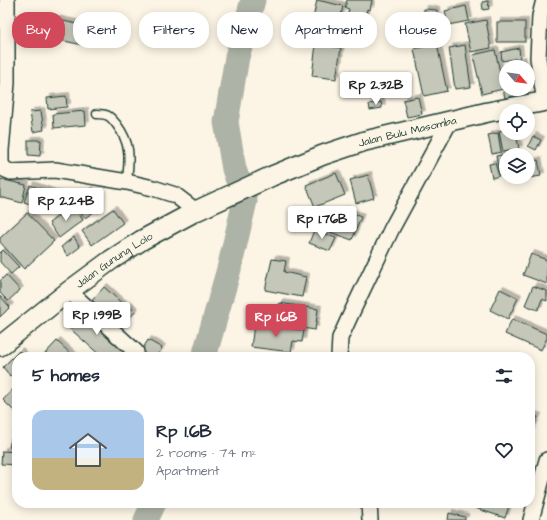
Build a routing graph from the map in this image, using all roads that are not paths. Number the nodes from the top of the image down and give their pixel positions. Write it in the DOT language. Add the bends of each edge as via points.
graph roads {
  1 [pos="7,0"];
  2 [pos="544,0"];
  3 [pos="546,102"];
  4 [pos="97,114"];
  5 [pos="450,121"];
  6 [pos="127,182"];
  7 [pos="217,201"];
  8 [pos="196,212"];
  9 [pos="69,291"];
  10 [pos="0,346"];
  11 [pos="136,352"];
  12 [pos="339,352"];
  13 [pos="547,460"];
  14 [pos="535,505"];
  15 [pos="369,508"];
  16 [pos="534,508"];
  17 [pos="370,520"];
  18 [pos="531,520"];
  1 -- 6 [label="street" via="7,83 1,150 1,163 4,169 11,172 55,170"];
  2 -- 3 [label="street" via="540,16 538,58"];
  3 -- 5 [label="street, Jalan Bulu Masomba"];
  4 -- 6 [label="lane" via="111,117 124,133 129,156"];
  5 -- 7 [label="street, Jalan Bulu Masomba" via="365,141 323,154"];
  5 -- 12 [label="street" via="392,228 350,314 340,338"];
  6 -- 8 [label="street" via="175,195"];
  7 -- 8 [label="street, Jalan Gunung Lolo"];
  8 -- 9 [label="street, Jalan Gunung Lolo" via="142,240"];
  9 -- 10 [label="street, Jalan Gunung Lolo"];
  9 -- 11 [label="street"];
  13 -- 14 [label="street"];
  15 -- 17 [label="street"];
  16 -- 18 [label="street"];
}
